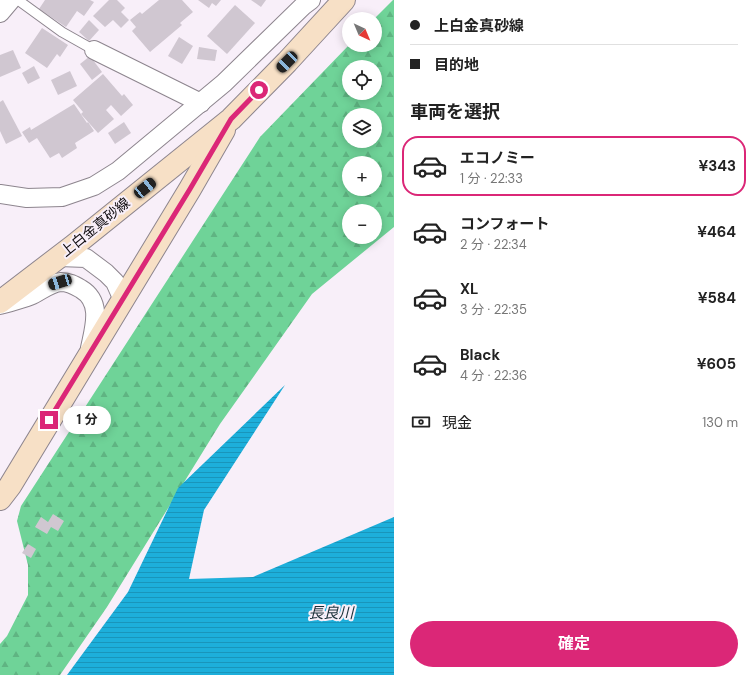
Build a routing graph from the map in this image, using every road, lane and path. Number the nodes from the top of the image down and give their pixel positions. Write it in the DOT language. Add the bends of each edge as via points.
graph roads {
  1 [pos="11,0"];
  2 [pos="18,0"];
  3 [pos="310,0"];
  4 [pos="344,0"];
  5 [pos="0,13"];
  6 [pos="94,50"];
  7 [pos="201,103"];
  8 [pos="231,119"];
  9 [pos="0,194"];
  10 [pos="59,257"];
  11 [pos="122,300"];
  12 [pos="0,304"];
  13 [pos="89,355"];
  14 [pos="3,487"];
  1 -- 5 [label="street"];
  2 -- 6 [label="lane" via="62,32"];
  3 -- 7 [label="street"];
  4 -- 8 [label="main road, 上白金真砂線"];
  6 -- 7 [label="street"];
  7 -- 9 [label="street" via="118,171 94,186 62,197 27,198"];
  8 -- 10 [label="main road, 上白金真砂線"];
  8 -- 11 [label="main road"];
  10 -- 11 [label="street" via="86,258 115,282"];
  10 -- 12 [label="main road, 上白金真砂線"];
  11 -- 13 [label="main road"];
  12 -- 13 [label="street" via="30,296 60,282 84,291 94,301 96,315"];
  13 -- 14 [label="main road"];
}
